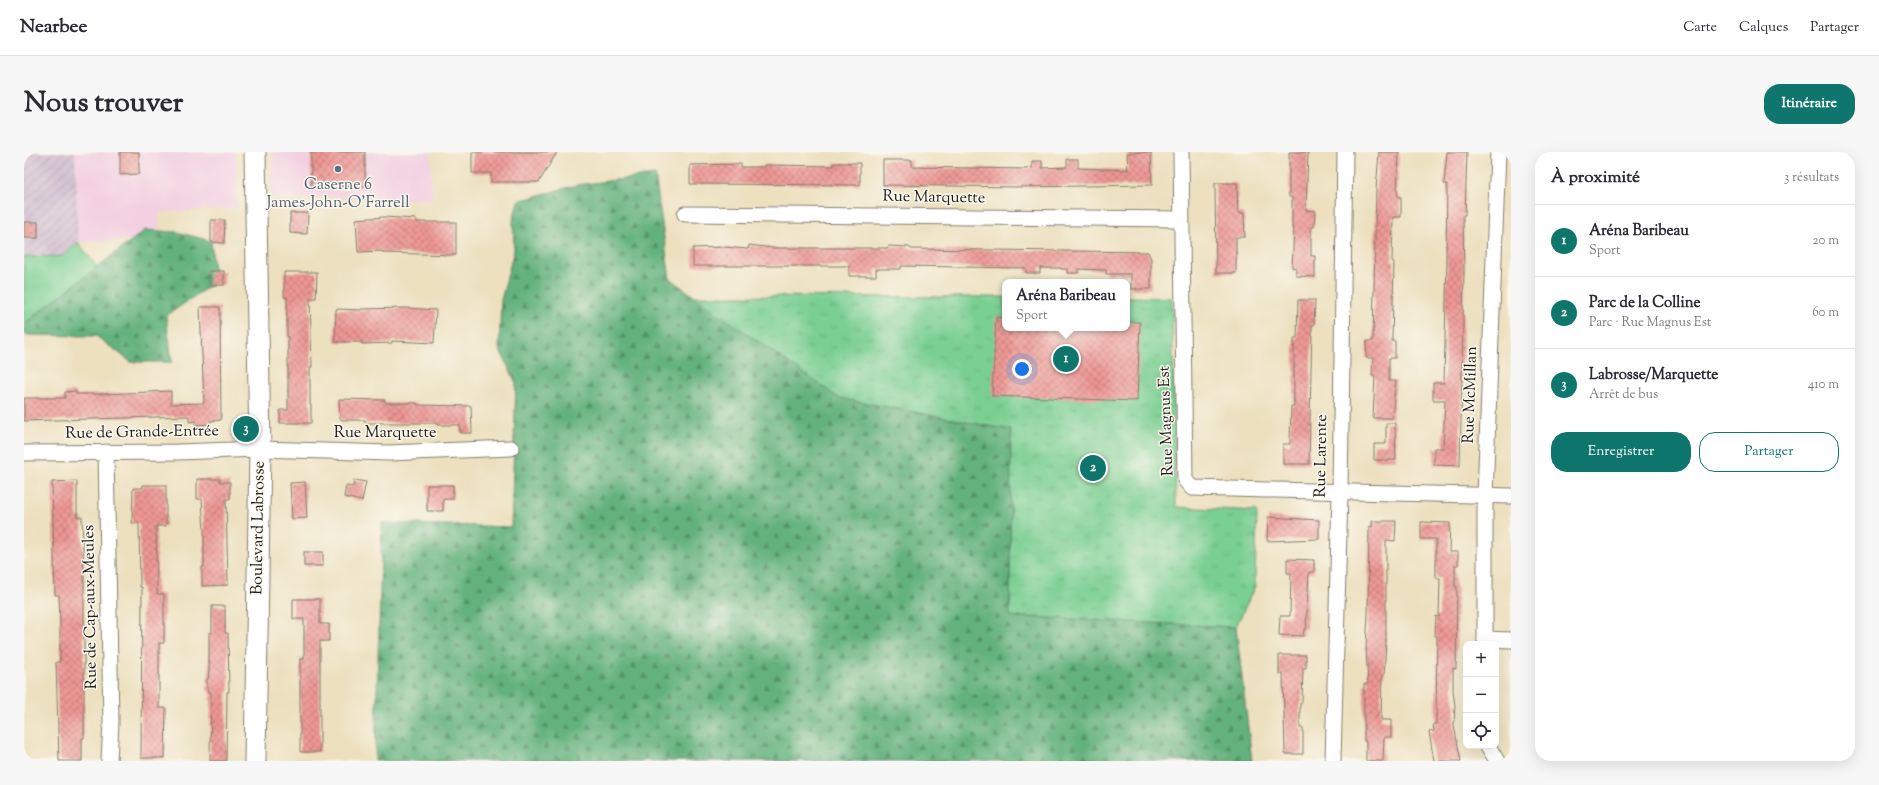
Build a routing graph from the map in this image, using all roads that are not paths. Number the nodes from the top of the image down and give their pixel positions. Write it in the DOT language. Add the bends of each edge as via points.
graph roads {
  1 [pos="255,152"];
  2 [pos="1181,152"];
  3 [pos="1345,152"];
  4 [pos="1498,152"];
  5 [pos="686,214"];
  6 [pos="1181,219"];
  7 [pos="511,448"];
  8 [pos="260,449"];
  9 [pos="106,452"];
  10 [pos="24,453"];
  11 [pos="1340,493"];
  12 [pos="1485,496"];
  13 [pos="1511,496"];
  14 [pos="1511,640"];
  15 [pos="1485,641"];
  16 [pos="1498,641"];
  17 [pos="1490,749"];
  18 [pos="110,761"];
  19 [pos="255,761"];
  20 [pos="1333,761"];
  21 [pos="1497,761"];
  1 -- 8 [label="main road, Boulevard Labrosse"];
  2 -- 6 [label="street, Rue Magnus Est"];
  3 -- 11 [label="street, Rue Larente"];
  4 -- 12 [label="street, Rue McMillan"];
  5 -- 6 [label="street, Rue Marquette"];
  6 -- 11 [label="street, Rue Magnus Est" via="1185,480 1192,488"];
  7 -- 8 [label="street, Rue Marquette" via="389,453"];
  8 -- 9 [label="street, Rue de Grande-Entrée"];
  8 -- 19 [label="main road, Boulevard Labrosse"];
  9 -- 10 [label="street, Rue de Grande-Entrée"];
  9 -- 18 [label="street, Rue de Cap-aux-Meules"];
  11 -- 12 [label="street, Rue Magnus Est"];
  11 -- 20 [label="street, Rue Larente"];
  12 -- 13 [label="street, Rue Magnus Est"];
  12 -- 15 [label="street, Rue McMillan"];
  14 -- 16 [label="street, Rue McMillan"];
  17 -- 21 [label="street"];
}
